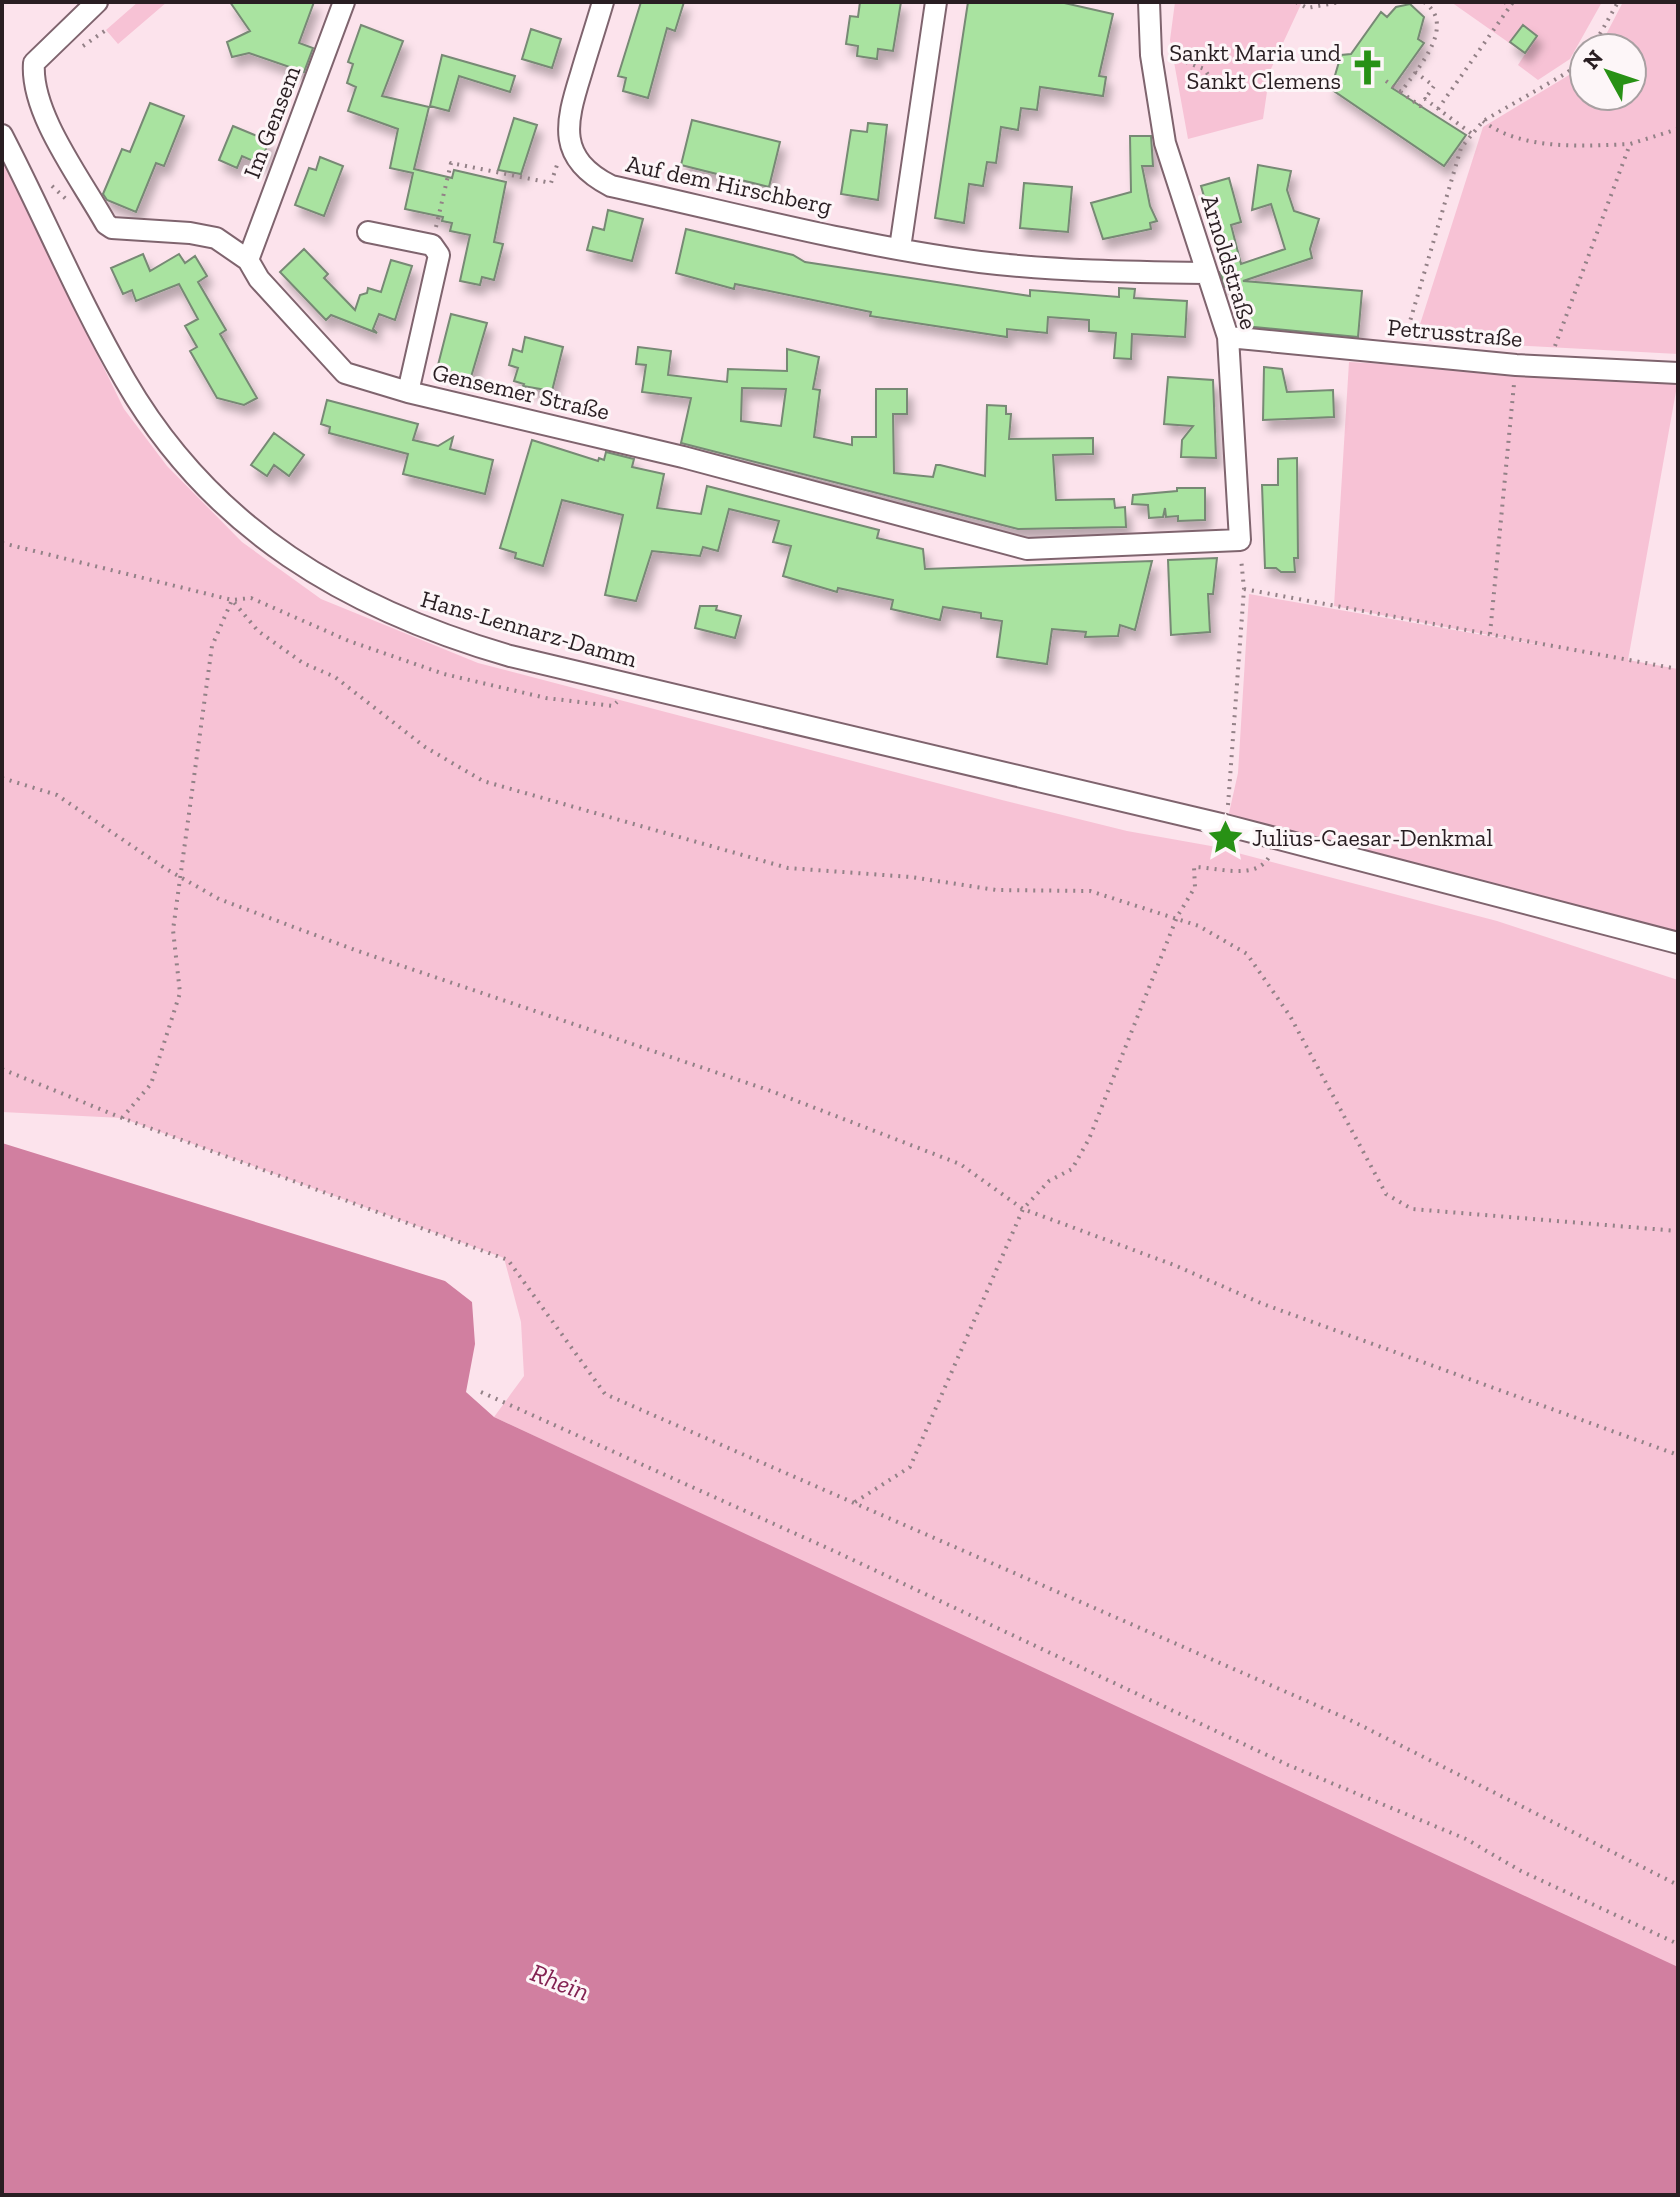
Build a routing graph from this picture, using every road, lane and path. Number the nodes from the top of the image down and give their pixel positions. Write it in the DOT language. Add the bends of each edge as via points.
graph roads {
  1 [pos="97,2"];
  2 [pos="344,2"];
  3 [pos="603,2"];
  4 [pos="936,2"];
  5 [pos="1149,2"];
  6 [pos="1296,2"];
  7 [pos="1340,2"];
  8 [pos="1424,2"];
  9 [pos="1504,2"];
  10 [pos="1618,2"];
  11 [pos="1512,4"];
  12 [pos="1601,32"];
  13 [pos="1151,55"];
  14 [pos="1415,72"];
  15 [pos="1568,72"];
  16 [pos="1386,81"];
  17 [pos="1238,86"];
  18 [pos="1401,92"];
  19 [pos="1425,99"];
  20 [pos="1438,109"];
  21 [pos="1483,121"];
  22 [pos="1678,129"];
  23 [pos="1472,134"];
  24 [pos="2,135"];
  25 [pos="1630,144"];
  26 [pos="575,156"];
  27 [pos="48,182"];
  28 [pos="76,208"];
  29 [pos="368,232"];
  30 [pos="432,245"];
  31 [pos="900,248"];
  32 [pos="248,260"];
  33 [pos="1205,273"];
  34 [pos="1228,337"];
  35 [pos="1400,354"];
  36 [pos="1516,365"];
  37 [pos="1546,368"];
  38 [pos="1678,373"];
  39 [pos="408,392"];
  40 [pos="1240,540"];
  41 [pos="2,543"];
  42 [pos="1244,589"];
  43 [pos="232,600"];
  44 [pos="1490,634"];
  45 [pos="1678,669"];
  46 [pos="631,686"];
  47 [pos="2,778"];
  48 [pos="1225,825"];
  49 [pos="1280,838"];
  50 [pos="182,876"];
  51 [pos="1177,917"];
  52 [pos="1678,943"];
  53 [pos="2,1069"];
  54 [pos="122,1118"];
  55 [pos="1023,1209"];
  56 [pos="1678,1231"];
  57 [pos="481,1392"];
  58 [pos="1678,1455"];
  59 [pos="855,1502"];
  60 [pos="1678,1885"];
  61 [pos="1678,1944"];
  1 -- 32 [label="street, Gensemer Straße" via="34,63 32,83 39,109 106,224 216,238"];
  2 -- 32 [label="street, Im Gensem"];
  3 -- 26 [label="street" via="570,109 567,133"];
  4 -- 31 [label="street"];
  5 -- 13 [label="street, Arnoldstraße"];
  6 -- 7 [label="path" via="1307,8"];
  8 -- 14 [label="path" via="1436,21 1436,37"];
  9 -- 11 [label="path"];
  10 -- 12 [label="path"];
  11 -- 20 [label="path"];
  13 -- 17 [label="path" via="1193,62 1215,84"];
  13 -- 33 [label="street, Arnoldstraße" via="1165,143"];
  14 -- 18 [label="path"];
  14 -- 19 [label="path" via="1434,86"];
  15 -- 21 [label="path"];
  16 -- 18 [label="path"];
  18 -- 19 [label="path" via="1420,106"];
  19 -- 20 [label="path"];
  20 -- 23 [label="path"];
  21 -- 23 [label="path"];
  21 -- 25 [label="path" via="1528,140"];
  22 -- 25 [label="path"];
  23 -- 35 [label="path" via="1461,148"];
  24 -- 46 [label="street, Hans-Lennarz-Damm" via="125,380 199,479 243,521 304,569 400,619 510,656"];
  25 -- 37 [label="path"];
  26 -- 30 [label="path" via="555,166 551,183 451,163"];
  26 -- 31 [label="street, Auf dem Hirschberg" via="589,175 611,186"];
  27 -- 28 [label="path"];
  29 -- 30 [label="street"];
  30 -- 39 [label="street" via="439,255"];
  31 -- 33 [label="street, Auf dem Hirschberg" via="1089,272"];
  32 -- 39 [label="street, Gensemer Straße" via="259,279 345,373"];
  33 -- 34 [label="street, Arnoldstraße"];
  34 -- 35 [label="street, Petrusstraße"];
  34 -- 40 [label="street, Arnoldstraße"];
  35 -- 36 [label="street, Petrusstraße"];
  36 -- 37 [label="street, Petrusstraße"];
  36 -- 44 [label="path"];
  37 -- 38 [label="street, Petrusstraße"];
  39 -- 40 [label="street, Gensemer Straße" via="683,457 1027,549"];
  40 -- 42 [label="path"];
  41 -- 43 [label="path"];
  42 -- 44 [label="path"];
  42 -- 48 [label="path"];
  43 -- 46 [label="path" via="251,598 349,641 444,674 546,698 613,706"];
  43 -- 50 [label="path" via="212,646"];
  43 -- 51 [label="path" via="258,631 303,663 335,677 425,747 483,781 788,868 996,890 1090,891"];
  44 -- 45 [label="path"];
  46 -- 48 [label="street, Hans-Lennarz-Damm"];
  47 -- 50 [label="path" via="57,795"];
  48 -- 49 [label="street, Hans-Lennarz-Damm"];
  49 -- 51 [label="path" via="1264,865 1246,872 1194,867 1195,887"];
  49 -- 52 [label="street, Hans-Lennarz-Damm"];
  50 -- 54 [label="path" via="173,930 180,993 151,1084"];
  50 -- 55 [label="path" via="219,899 341,945 771,1091 960,1164"];
  51 -- 55 [label="path" via="1089,1139 1072,1169 1049,1181"];
  51 -- 56 [label="path" via="1247,954 1290,1016 1386,1194 1412,1209"];
  53 -- 54 [label="path"];
  54 -- 59 [label="path" via="508,1260 605,1394"];
  55 -- 58 [label="path" via="1263,1304"];
  55 -- 59 [label="path" via="910,1467"];
  57 -- 61 [label="path" via="848,1557 1288,1765 1466,1839 1521,1871"];
  59 -- 60 [label="path" via="1348,1719"];
}
